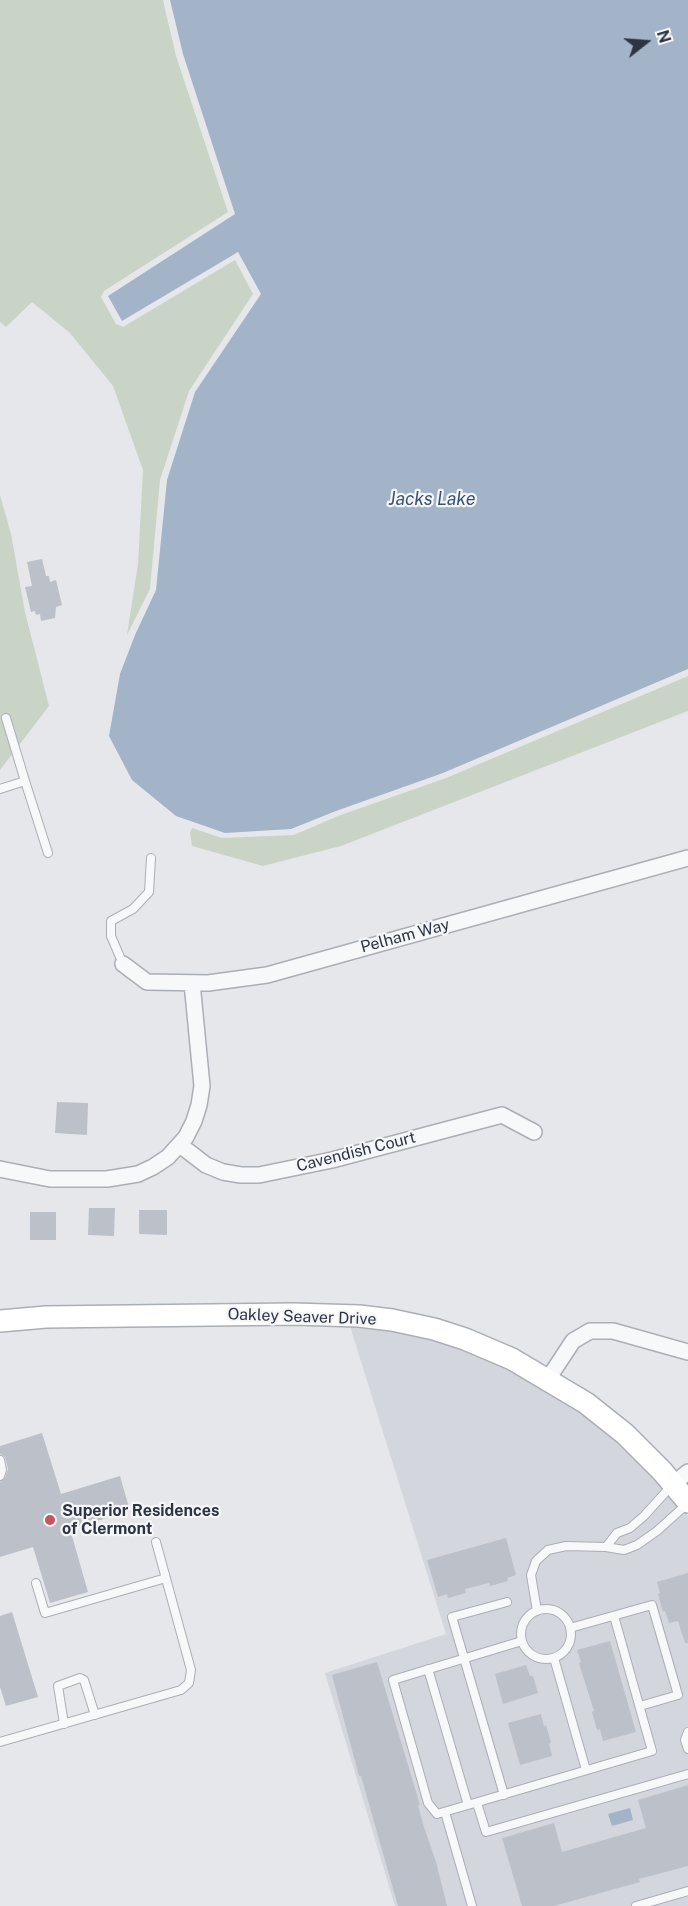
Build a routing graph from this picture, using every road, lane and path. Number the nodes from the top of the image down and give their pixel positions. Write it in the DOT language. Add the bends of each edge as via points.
graph roads {
  1 [pos="6,718"];
  2 [pos="25,781"];
  3 [pos="0,789"];
  4 [pos="48,853"];
  5 [pos="151,858"];
  6 [pos="688,858"];
  7 [pos="123,964"];
  8 [pos="192,983"];
  9 [pos="534,1132"];
  10 [pos="180,1145"];
  11 [pos="0,1169"];
  12 [pos="0,1321"];
  13 [pos="688,1352"];
  14 [pos="548,1379"];
  15 [pos="0,1460"];
  16 [pos="0,1476"];
  17 [pos="681,1478"];
  18 [pos="688,1503"];
  19 [pos="156,1542"];
  20 [pos="606,1546"];
  21 [pos="166,1578"];
  22 [pos="36,1583"];
  23 [pos="507,1602"];
  24 [pos="537,1611"];
  25 [pos="614,1616"];
  26 [pos="570,1628"];
  27 [pos="522,1641"];
  28 [pos="464,1658"];
  29 [pos="554,1658"];
  30 [pos="428,1669"];
  31 [pos="640,1706"];
  32 [pos="95,1715"];
  33 [pos="64,1724"];
  34 [pos="688,1732"];
  35 [pos="0,1742"];
  36 [pos="688,1749"];
  37 [pos="586,1770"];
  38 [pos="688,1774"];
  39 [pos="504,1795"];
  40 [pos="477,1803"];
  41 [pos="468,1805"];
  42 [pos="445,1812"];
  43 [pos="688,1891"];
  44 [pos="472,1906"];
  45 [pos="636,1906"];
  1 -- 2 [label="lane"];
  2 -- 3 [label="lane"];
  2 -- 4 [label="lane"];
  5 -- 7 [label="lane" via="149,892 133,909 111,921 111,936"];
  6 -- 8 [label="street, Pelham Way" via="267,975"];
  7 -- 8 [label="street, Pelham Way" via="147,982"];
  8 -- 10 [label="street" via="202,1086 194,1121"];
  9 -- 10 [label="street, Cavendish Court" via="502,1115 259,1175 223,1172 206,1165"];
  10 -- 11 [label="street" via="153,1167 120,1178 50,1179"];
  12 -- 14 [label="street, Oakley Seaver Drive" via="46,1317 360,1316 465,1339"];
  13 -- 14 [label="street" via="613,1331 590,1331 573,1341"];
  14 -- 17 [label="street, Oakley Seaver Drive" via="586,1403"];
  15 -- 16 [label="lane"];
  17 -- 18 [label="street, Oakley Seaver Drive"];
  17 -- 20 [label="lane" via="644,1516 617,1533"];
  18 -- 20 [label="lane" via="637,1545 624,1550"];
  19 -- 21 [label="lane"];
  20 -- 24 [label="lane" via="566,1546 548,1550 536,1561 531,1575"];
  21 -- 22 [label="lane" via="45,1613"];
  21 -- 32 [label="lane" via="191,1670 189,1683 181,1690"];
  23 -- 28 [label="lane" via="452,1617"];
  24 -- 26 [label="lane" via="557,1612"];
  24 -- 27 [label="lane" via="526,1619"];
  25 -- 26 [label="lane"];
  25 -- 31 [label="lane"];
  25 -- 31 [label="lane" via="652,1605 678,1695"];
  26 -- 29 [label="lane" via="568,1646"];
  27 -- 28 [label="lane"];
  27 -- 29 [label="lane" via="534,1657"];
  28 -- 30 [label="lane"];
  28 -- 39 [label="lane"];
  29 -- 37 [label="lane"];
  30 -- 41 [label="lane"];
  30 -- 42 [label="lane" via="393,1680 428,1803 437,1814"];
  31 -- 37 [label="lane" via="652,1751"];
  32 -- 33 [label="lane"];
  32 -- 33 [label="lane" via="80,1678 58,1686"];
  33 -- 35 [label="lane"];
  34 -- 36 [label="lane"];
  37 -- 39 [label="lane"];
  38 -- 40 [label="lane" via="486,1832"];
  39 -- 40 [label="lane"];
  40 -- 41 [label="lane"];
  41 -- 42 [label="lane"];
  42 -- 44 [label="lane"];
  43 -- 45 [label="lane"];
}
